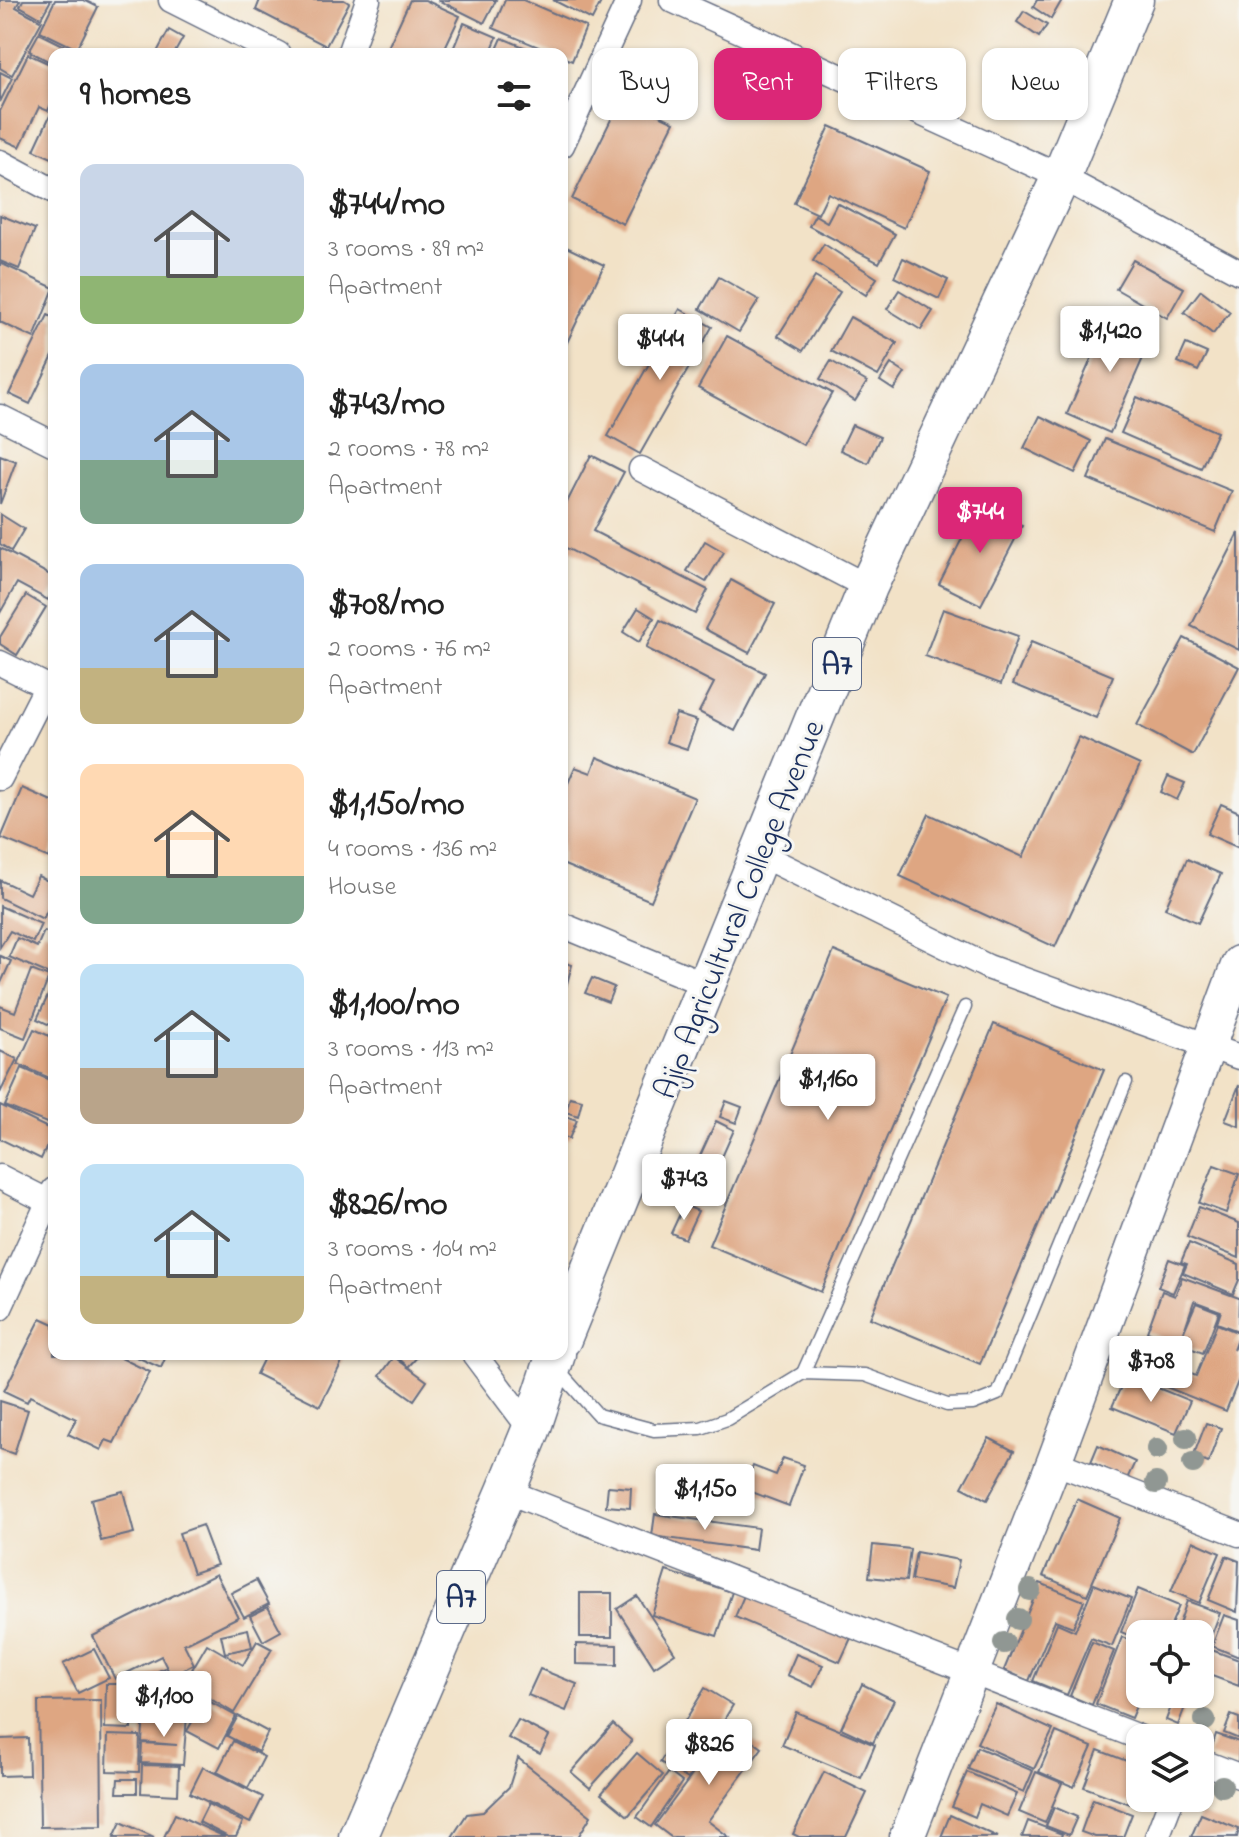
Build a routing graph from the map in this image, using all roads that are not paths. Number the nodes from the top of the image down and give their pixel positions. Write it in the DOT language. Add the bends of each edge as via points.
graph roads {
  1 [pos="171,0"];
  2 [pos="368,0"];
  3 [pos="629,0"];
  4 [pos="672,0"];
  5 [pos="1134,0"];
  6 [pos="266,48"];
  7 [pos="351,48"];
  8 [pos="568,132"];
  9 [pos="0,162"];
  10 [pos="1061,177"];
  11 [pos="48,188"];
  12 [pos="1239,272"];
  13 [pos="0,417"];
  14 [pos="48,441"];
  15 [pos="641,469"];
  16 [pos="868,587"];
  17 [pos="0,663"];
  18 [pos="48,687"];
  19 [pos="48,692"];
  20 [pos="0,778"];
  21 [pos="761,855"];
  22 [pos="568,927"];
  23 [pos="1239,963"];
  24 [pos="707,985"];
  25 [pos="965,1007"];
  26 [pos="1207,1045"];
  27 [pos="1239,1057"];
  28 [pos="1126,1082"];
  29 [pos="0,1177"];
  30 [pos="48,1195"];
  31 [pos="48,1203"];
  32 [pos="0,1308"];
  33 [pos="568,1325"];
  34 [pos="478,1360"];
  35 [pos="554,1360"];
  36 [pos="562,1360"];
  37 [pos="803,1373"];
  38 [pos="531,1430"];
  39 [pos="1054,1462"];
  40 [pos="506,1491"];
  41 [pos="1239,1534"];
  42 [pos="970,1669"];
  43 [pos="1126,1732"];
  44 [pos="1214,1766"];
  45 [pos="1239,1776"];
  46 [pos="1167,1812"];
  47 [pos="358,1837"];
  48 [pos="907,1837"];
  49 [pos="1157,1837"];
  1 -- 6 [label="street"];
  2 -- 7 [label="street"];
  3 -- 8 [label="street"];
  4 -- 10 [label="street"];
  5 -- 10 [label="main road, Ajip Agricultural College Avenue / A7"];
  9 -- 11 [label="street"];
  10 -- 12 [label="street"];
  10 -- 16 [label="main road, Ajip Agricultural College Avenue / A7"];
  13 -- 14 [label="street"];
  15 -- 16 [label="street"];
  16 -- 21 [label="main road, Ajip Agricultural College Avenue / A7"];
  17 -- 18 [label="street"];
  19 -- 20 [label="street"];
  21 -- 24 [label="main road, Ajip Agricultural College Avenue / A7"];
  21 -- 26 [label="street" via="988,967"];
  22 -- 24 [label="street"];
  23 -- 26 [label="main road"];
  24 -- 33 [label="main road, Ajip Agricultural College Avenue / A7"];
  25 -- 37 [label="lane"];
  26 -- 27 [label="street"];
  26 -- 39 [label="main road"];
  28 -- 37 [label="lane" via="998,1394 973,1404 947,1405 865,1375"];
  29 -- 30 [label="street"];
  31 -- 32 [label="street"];
  34 -- 38 [label="street"];
  35 -- 38 [label="main road, Ajip Agricultural College Avenue / A7"];
  36 -- 37 [label="lane" via="598,1415 654,1430 701,1428 727,1419"];
  38 -- 40 [label="main road, Ajip Agricultural College Avenue / A7"];
  39 -- 41 [label="street"];
  39 -- 42 [label="main road"];
  40 -- 42 [label="street"];
  40 -- 47 [label="main road, Ajip Agricultural College Avenue / A7"];
  42 -- 43 [label="street"];
  42 -- 48 [label="main road"];
  44 -- 45 [label="street"];
  46 -- 49 [label="street"];
}
